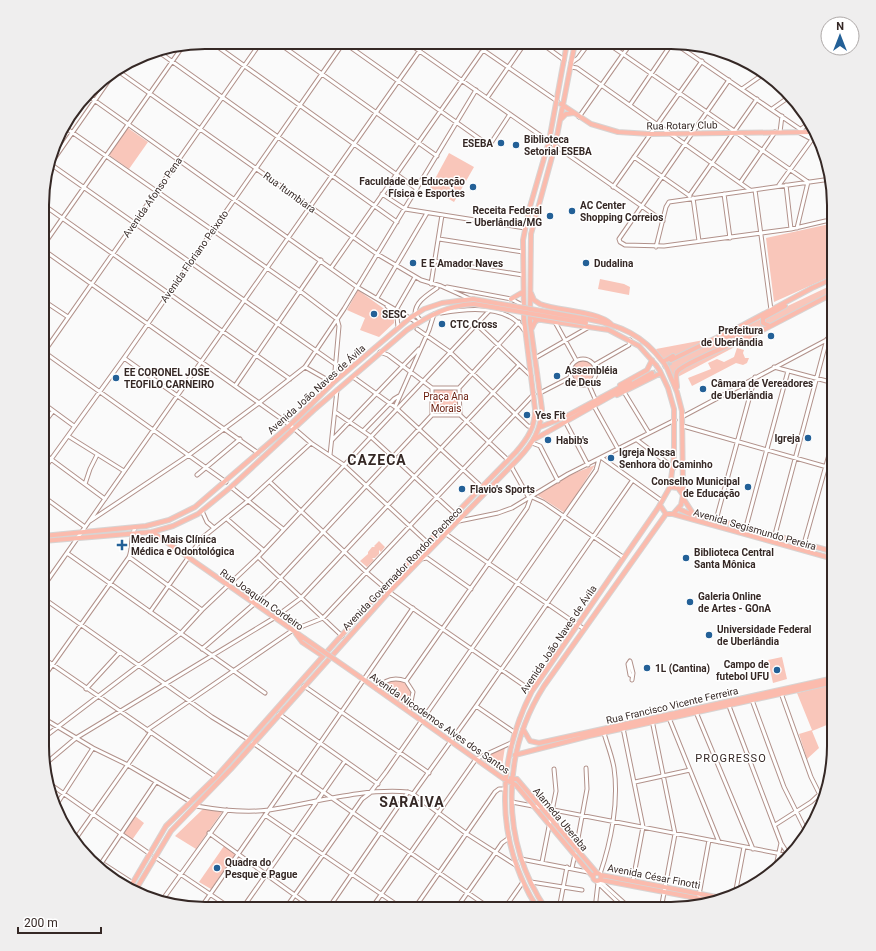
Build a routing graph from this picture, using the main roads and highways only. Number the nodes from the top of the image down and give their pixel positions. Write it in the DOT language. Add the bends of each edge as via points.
graph roads {
  1 [pos="566,49"];
  2 [pos="574,49"];
  3 [pos="557,101"];
  4 [pos="564,105"];
  5 [pos="574,113"];
  6 [pos="560,119"];
  7 [pos="809,132"];
  8 [pos="827,282"];
  9 [pos="530,290"];
  10 [pos="523,292"];
  11 [pos="827,297"];
  12 [pos="524,298"];
  13 [pos="511,299"];
  14 [pos="793,299"];
  15 [pos="472,300"];
  16 [pos="524,306"];
  17 [pos="552,307"];
  18 [pos="530,315"];
  19 [pos="757,318"];
  20 [pos="539,319"];
  21 [pos="553,321"];
  22 [pos="586,321"];
  23 [pos="611,324"];
  24 [pos="770,326"];
  25 [pos="608,330"];
  26 [pos="531,331"];
  27 [pos="759,332"];
  28 [pos="375,347"];
  29 [pos="380,352"];
  30 [pos="652,360"];
  31 [pos="663,362"];
  32 [pos="652,372"];
  33 [pos="660,372"];
  34 [pos="677,392"];
  35 [pos="599,400"];
  36 [pos="675,422"];
  37 [pos="540,426"];
  38 [pos="683,426"];
  39 [pos="531,427"];
  40 [pos="533,441"];
  41 [pos="670,487"];
  42 [pos="683,496"];
  43 [pos="661,503"];
  44 [pos="679,509"];
  45 [pos="666,514"];
  46 [pos="673,514"];
  47 [pos="694,515"];
  48 [pos="152,532"];
  49 [pos="49,535"];
  50 [pos="49,540"];
  51 [pos="827,550"];
  52 [pos="827,557"];
  53 [pos="294,630"];
  54 [pos="571,633"];
  55 [pos="576,639"];
  56 [pos="323,656"];
  57 [pos="362,678"];
  58 [pos="827,680"];
  59 [pos="827,683"];
  60 [pos="751,698"];
  61 [pos="652,720"];
  62 [pos="523,728"];
  63 [pos="571,738"];
  64 [pos="515,754"];
  65 [pos="504,778"];
  66 [pos="512,780"];
  67 [pos="599,874"];
  68 [pos="593,877"];
  69 [pos="599,881"];
  70 [pos="132,884"];
  71 [pos="138,887"];
  72 [pos="699,895"];
  73 [pos="712,897"];
  74 [pos="707,898"];
  75 [pos="534,902"];
  76 [pos="542,902"];
  1 -- 3 [label="main road, Avenida Governador Rondon Pacheco"];
  2 -- 4 [label="main road, Avenida Governador Rondon Pacheco"];
  3 -- 4 [label="main road, Rua Rotary Club"];
  3 -- 10 [label="main road, Avenida Governador Rondon Pacheco" via="549,142 525,228"];
  4 -- 5 [label="main road, Rua Rotary Club"];
  4 -- 6 [label="main road, Avenida Governador Rondon Pacheco"];
  5 -- 6 [label="main road" via="566,114"];
  5 -- 7 [label="main road, Rua Rotary Club" via="605,129 618,132"];
  6 -- 9 [label="main road, Avenida Governador Rondon Pacheco" via="532,227"];
  8 -- 14 [label="main road"];
  9 -- 17 [label="main road, Avenida João Naves de Ávila" via="537,302"];
  9 -- 18 [label="main road, Avenida Governador Rondon Pacheco"];
  10 -- 12 [label="main road, Avenida Governador Rondon Pacheco"];
  10 -- 13 [label="main road"];
  11 -- 24 [label="main road"];
  12 -- 16 [label="main road, Avenida Governador Rondon Pacheco"];
  12 -- 18 [label="main road"];
  14 -- 19 [label="main road"];
  14 -- 24 [label="main road" via="762,318 763,323"];
  15 -- 22 [label="main road, Avenida João Naves de Ávila, bridge"];
  15 -- 28 [label="main road, Avenida João Naves de Ávila" via="442,302 415,314"];
  15 -- 29 [label="main road, Avenida João Naves de Ávila" via="420,322"];
  16 -- 18 [label="main road"];
  16 -- 39 [label="main road, Avenida Governador Rondon Pacheco" via="535,408"];
  17 -- 21 [label="main road" via="548,314"];
  17 -- 23 [label="main road, Avenida João Naves de Ávila" via="606,320"];
  18 -- 20 [label="main road"];
  18 -- 26 [label="main road, Avenida Governador Rondon Pacheco"];
  19 -- 27 [label="main road" via="672,361 725,337"];
  19 -- 31 [label="main road"];
  20 -- 21 [label="main road, Avenida João Naves de Ávila"];
  20 -- 26 [label="main road"];
  21 -- 25 [label="main road, Avenida João Naves de Ávila"];
  22 -- 23 [label="main road, Avenida João Naves de Ávila"];
  22 -- 25 [label="main road, Avenida João Naves de Ávila"];
  23 -- 31 [label="main road, Avenida João Naves de Ávila" via="648,343"];
  24 -- 27 [label="main road"];
  25 -- 30 [label="main road, Avenida João Naves de Ávila" via="639,346"];
  26 -- 37 [label="main road, Avenida Governador Rondon Pacheco" via="542,409"];
  27 -- 34 [label="main road" via="680,369 676,375"];
  28 -- 29 [label="main road"];
  28 -- 49 [label="main road, Avenida João Naves de Ávila" via="202,503 162,522 135,528"];
  29 -- 48 [label="main road, Avenida João Naves de Ávila" via="202,511 179,523"];
  30 -- 33 [label="main road, Avenida João Naves de Ávila, bridge"];
  30 -- 35 [label="main road" via="647,370 628,379"];
  31 -- 34 [label="main road, Avenida João Naves de Ávila, bridge"];
  32 -- 35 [label="main road"];
  33 -- 35 [label="main road" via="624,392"];
  33 -- 36 [label="main road, Avenida João Naves de Ávila" via="673,401"];
  34 -- 38 [label="main road, Avenida João Naves de Ávila"];
  35 -- 37 [label="main road"];
  35 -- 40 [label="main road" via="594,406"];
  36 -- 38 [label="main road"];
  36 -- 41 [label="main road, Avenida João Naves de Ávila" via="674,468"];
  37 -- 39 [label="main road"];
  37 -- 40 [label="main road, Avenida Governador Rondon Pacheco"];
  38 -- 42 [label="main road, Avenida João Naves de Ávila"];
  39 -- 56 [label="main road, Avenida Governador Rondon Pacheco" via="526,440 384,588"];
  40 -- 71 [label="main road, Avenida Governador Rondon Pacheco" via="389,592 196,806 169,832"];
  41 -- 42 [label="main road" via="678,488"];
  41 -- 43 [label="main road"];
  42 -- 44 [label="main road"];
  42 -- 47 [label="main road, Avenida Segismundo Pereira"];
  43 -- 45 [label="main road"];
  43 -- 54 [label="main road, Avenida João Naves de Ávila"];
  44 -- 46 [label="main road"];
  44 -- 47 [label="main road, Avenida Segismundo Pereira"];
  45 -- 46 [label="main road"];
  45 -- 55 [label="main road, Avenida João Naves de Ávila"];
  46 -- 52 [label="main road, Avenida Segismundo Pereira"];
  47 -- 51 [label="main road, Avenida Segismundo Pereira"];
  48 -- 50 [label="main road, Avenida João Naves de Ávila"];
  48 -- 53 [label="main road, Rua Joaquim Cordeiro"];
  53 -- 56 [label="main road" via="302,642"];
  53 -- 57 [label="main road, Rua Joaquim Cordeiro, bridge"];
  54 -- 55 [label="main road"];
  54 -- 65 [label="main road, Avenida João Naves de Ávila" via="532,691 514,732"];
  55 -- 62 [label="main road, Avenida João Naves de Ávila" via="539,693"];
  56 -- 70 [label="main road, Avenida Governador Rondon Pacheco" via="216,777 165,828"];
  57 -- 65 [label="main road, Avenida Nicodemos Alves dos Santos"];
  58 -- 60 [label="main road, Rua Francisco Vicente Ferreira"];
  59 -- 60 [label="main road"];
  60 -- 61 [label="main road, Rua Francisco Vicente Ferreira"];
  60 -- 61 [label="main road, Rua Francisco Vicente Ferreira" via="729,706"];
  61 -- 63 [label="main road, Rua Francisco Vicente Ferreira"];
  61 -- 63 [label="main road, Rua Francisco Vicente Ferreira" via="604,733"];
  62 -- 63 [label="main road, Rua Francisco Vicente Ferreira" via="526,738 534,743"];
  62 -- 64 [label="main road, Avenida João Naves de Ávila"];
  63 -- 64 [label="main road, Rua Francisco Vicente Ferreira"];
  64 -- 66 [label="main road, Avenida João Naves de Ávila"];
  65 -- 66 [label="main road"];
  65 -- 75 [label="main road, Avenida João Naves de Ávila" via="509,838 523,882"];
  66 -- 67 [label="main road, Alameda Uberaba" via="517,779"];
  66 -- 68 [label="main road, Alameda Uberaba"];
  66 -- 76 [label="main road, Avenida João Naves de Ávila" via="511,802 521,859"];
  67 -- 68 [label="main road"];
  67 -- 69 [label="main road"];
  67 -- 72 [label="main road, Avenida César Finotti"];
  68 -- 69 [label="main road, Alameda Uberaba"];
  69 -- 72 [label="main road, Avenida César Finotti"];
  72 -- 73 [label="main road, Avenida César Finotti"];
  72 -- 74 [label="main road, Avenida César Finotti"];
}
